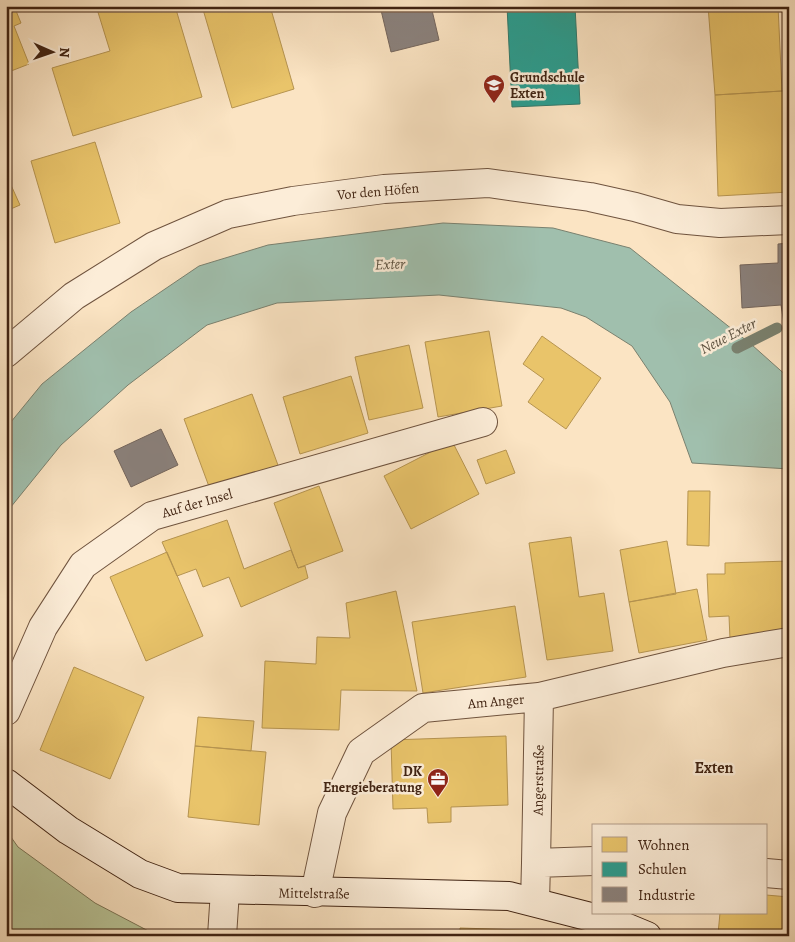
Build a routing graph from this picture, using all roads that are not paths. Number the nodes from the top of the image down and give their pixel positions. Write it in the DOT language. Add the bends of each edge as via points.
graph roads {
  1 [pos="789,220"];
  2 [pos="6,353"];
  3 [pos="483,422"];
  4 [pos="789,642"];
  5 [pos="539,697"];
  6 [pos="6,711"];
  7 [pos="6,783"];
  8 [pos="592,861"];
  9 [pos="536,863"];
  10 [pos="768,873"];
  11 [pos="789,875"];
  12 [pos="225,890"];
  13 [pos="315,893"];
  14 [pos="535,902"];
  15 [pos="222,936"];
  16 [pos="647,936"];
  1 -- 2 [label="street, Vor den Höfen" via="720,223 677,220 590,197 488,183 384,189 293,200 228,214 154,246 74,296"];
  3 -- 6 [label="street, Auf der Insel" via="152,516 83,564 43,627"];
  4 -- 5 [label="street, Am Anger"];
  5 -- 9 [label="street, Angerstraße"];
  5 -- 13 [label="street, Am Anger" via="423,708 361,752 332,813"];
  7 -- 12 [label="street, Mittelstraße" via="68,830 140,874 178,888"];
  8 -- 9 [label="street"];
  9 -- 14 [label="street, Angerstraße"];
  10 -- 11 [label="street"];
  12 -- 13 [label="street, Mittelstraße"];
  12 -- 15 [label="street"];
  13 -- 14 [label="street, Mittelstraße" via="509,896"];
  14 -- 16 [label="street, Mittelstraße" via="618,924"];
}
